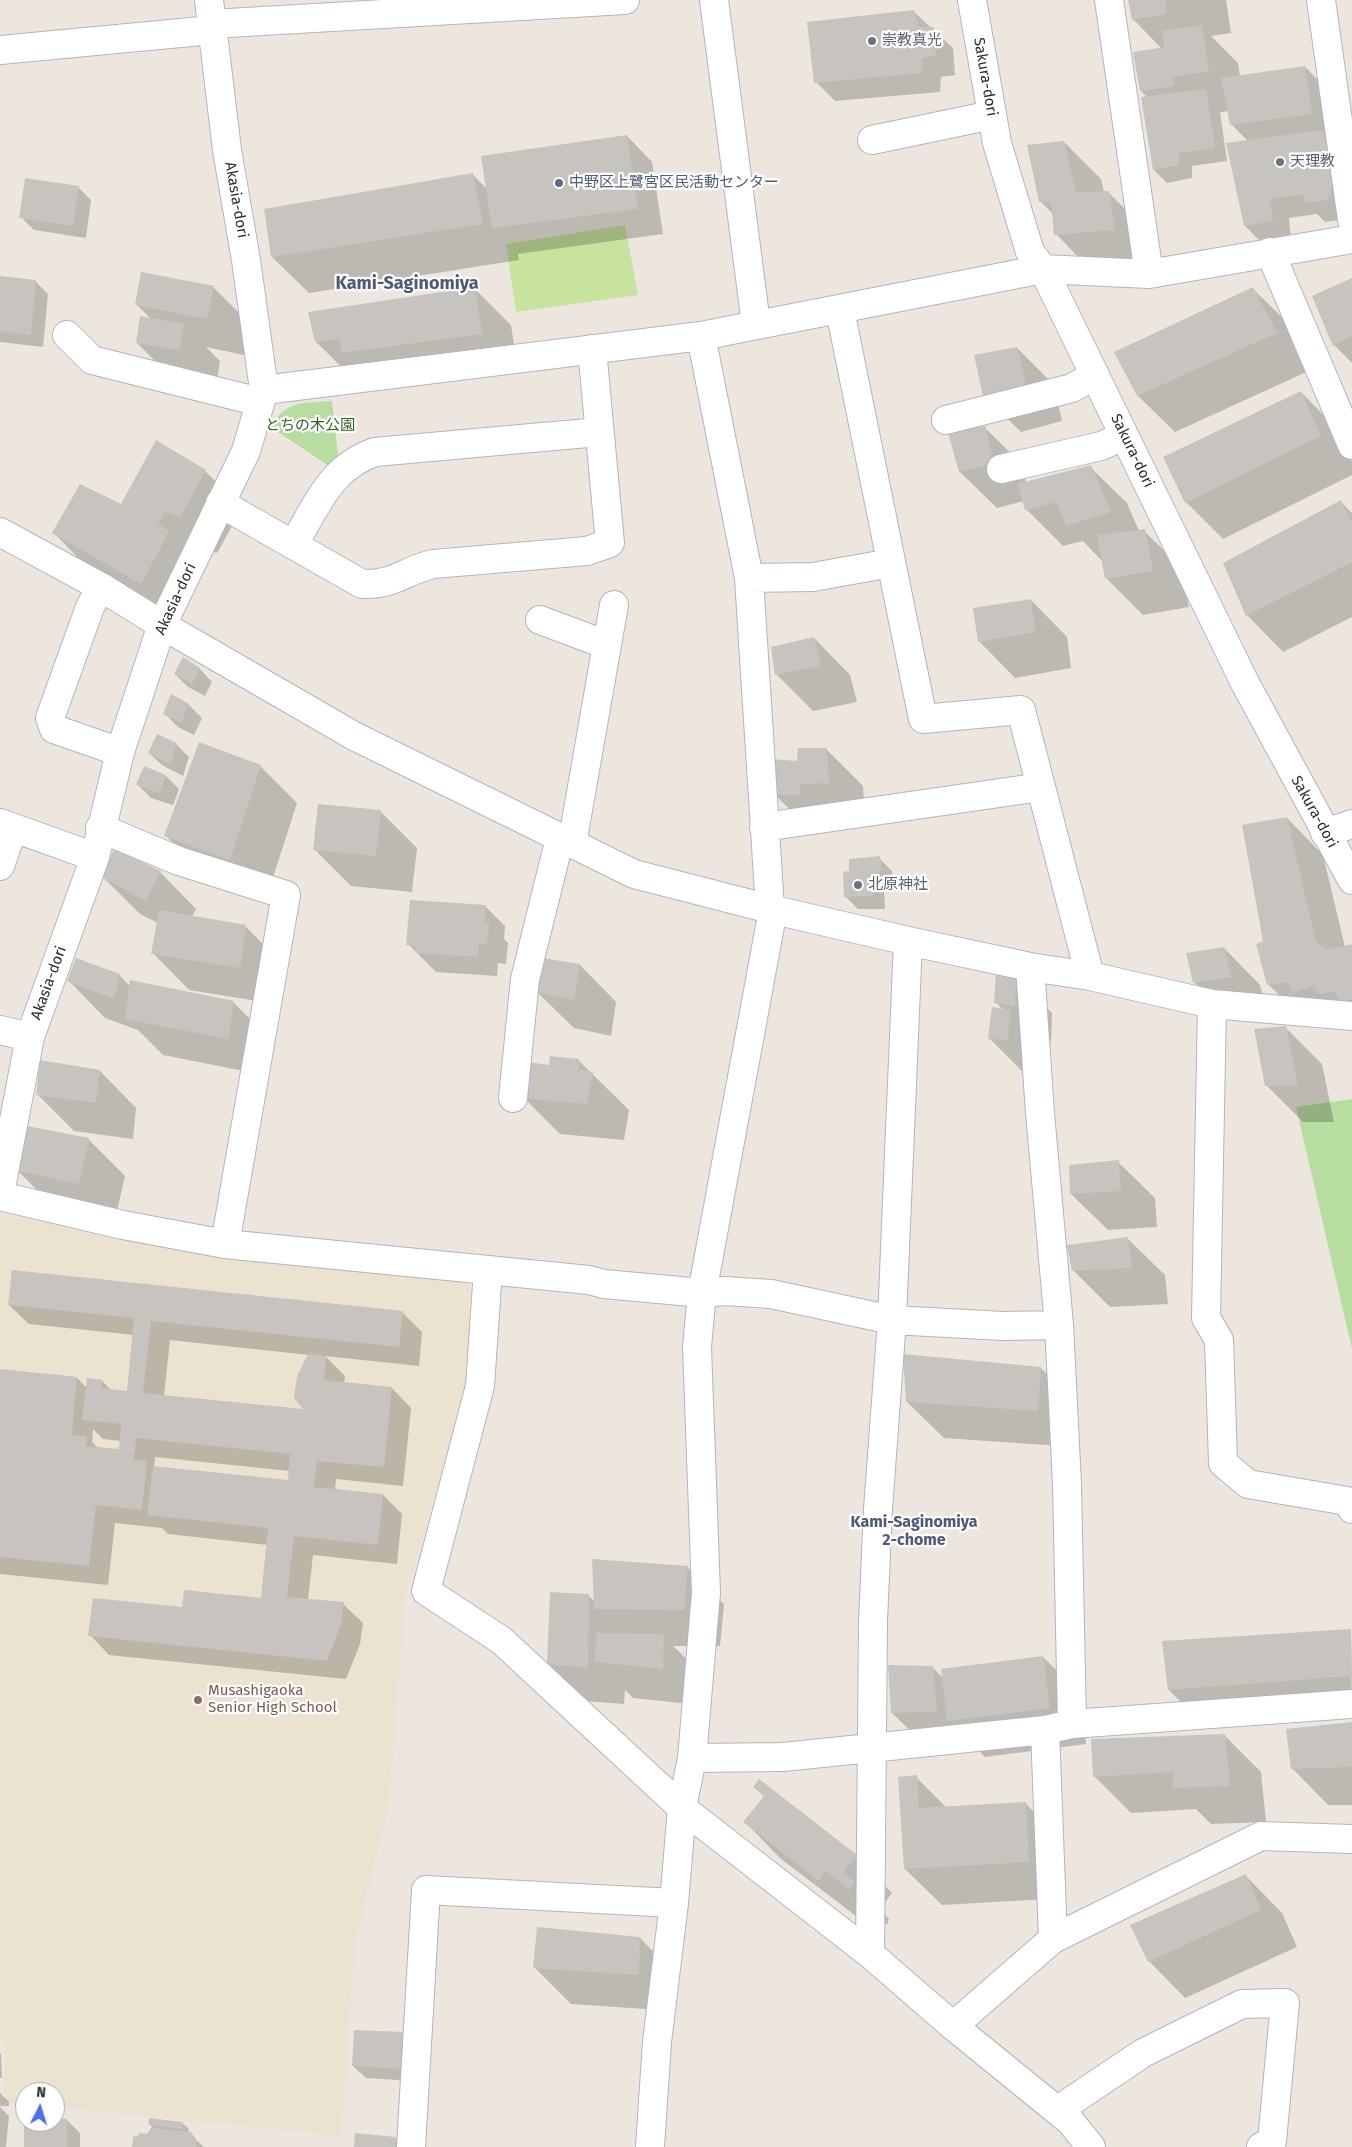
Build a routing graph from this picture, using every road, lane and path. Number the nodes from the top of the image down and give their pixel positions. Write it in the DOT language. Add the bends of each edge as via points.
graph roads {
  1 [pos="624,0"];
  2 [pos="714,0"];
  3 [pos="972,0"];
  4 [pos="1109,0"];
  5 [pos="1321,0"];
  6 [pos="477,4"];
  7 [pos="211,18"];
  8 [pos="0,50"];
  9 [pos="992,115"];
  10 [pos="872,140"];
  11 [pos="1352,220"];
  12 [pos="1352,239"];
  13 [pos="1270,252"];
  14 [pos="1043,269"];
  15 [pos="1149,274"];
  16 [pos="840,310"];
  17 [pos="756,324"];
  18 [pos="67,335"];
  19 [pos="701,336"];
  20 [pos="592,349"];
  21 [pos="1094,375"];
  22 [pos="262,396"];
  23 [pos="946,420"];
  24 [pos="599,432"];
  25 [pos="1124,436"];
  26 [pos="1352,445"];
  27 [pos="1001,469"];
  28 [pos="220,503"];
  29 [pos="0,532"];
  30 [pos="293,544"];
  31 [pos="891,563"];
  32 [pos="749,578"];
  33 [pos="101,587"];
  34 [pos="614,605"];
  35 [pos="540,620"];
  36 [pos="162,625"];
  37 [pos="607,645"];
  38 [pos="120,752"];
  39 [pos="1041,787"];
  40 [pos="1352,824"];
  41 [pos="7,825"];
  42 [pos="764,827"];
  43 [pos="100,828"];
  44 [pos="1325,832"];
  45 [pos="566,841"];
  46 [pos="94,858"];
  47 [pos="0,866"];
  48 [pos="1352,880"];
  49 [pos="771,909"];
  50 [pos="908,940"];
  51 [pos="1030,967"];
  52 [pos="1090,976"];
  53 [pos="1212,1004"];
  54 [pos="1352,1016"];
  55 [pos="0,1030"];
  56 [pos="30,1037"];
  57 [pos="513,1098"];
  58 [pos="0,1195"];
  59 [pos="225,1244"];
  60 [pos="488,1270"];
  61 [pos="702,1293"];
  62 [pos="892,1320"];
  63 [pos="1059,1325"];
  64 [pos="1352,1509"];
  65 [pos="1352,1704"];
  66 [pos="1072,1724"];
  67 [pos="1045,1730"];
  68 [pos="873,1748"];
  69 [pos="692,1758"];
  70 [pos="682,1808"];
  71 [pos="1352,1839"];
  72 [pos="674,1903"];
  73 [pos="1053,1939"];
  74 [pos="870,1954"];
  75 [pos="953,2026"];
  76 [pos="1058,2110"];
  77 [pos="411,2147"];
  78 [pos="650,2147"];
  79 [pos="1091,2147"];
  80 [pos="1261,2147"];
  1 -- 6 [label="street"];
  2 -- 17 [label="street"];
  3 -- 9 [label="street, Sakura-dori"];
  4 -- 15 [label="street"];
  5 -- 11 [label="street"];
  6 -- 7 [label="street"];
  7 -- 8 [label="street"];
  7 -- 22 [label="street, Akasia-dori"];
  9 -- 10 [label="street"];
  9 -- 14 [label="street, Sakura-dori" via="997,143 1030,252"];
  12 -- 13 [label="street"];
  13 -- 15 [label="street"];
  13 -- 26 [label="street"];
  14 -- 15 [label="street"];
  14 -- 16 [label="street"];
  14 -- 21 [label="street, Sakura-dori"];
  16 -- 17 [label="street"];
  16 -- 31 [label="street"];
  17 -- 19 [label="street"];
  18 -- 22 [label="street" via="92,360"];
  19 -- 20 [label="street"];
  19 -- 32 [label="street"];
  20 -- 22 [label="street"];
  20 -- 24 [label="street"];
  21 -- 23 [label="street" via="1072,388"];
  21 -- 25 [label="street, Sakura-dori"];
  22 -- 28 [label="street, Akasia-dori" via="246,452"];
  24 -- 30 [label="street" via="375,452 360,457 345,466 332,480"];
  24 -- 30 [label="street" via="610,543 587,551 433,564 413,569 396,581 380,585 362,584"];
  25 -- 27 [label="street" via="1101,446"];
  25 -- 44 [label="street, Sakura-dori" via="1245,683"];
  28 -- 30 [label="street"];
  28 -- 36 [label="street, Akasia-dori"];
  29 -- 33 [label="street"];
  31 -- 32 [label="street" via="813,577"];
  31 -- 39 [label="street" via="923,720 1021,710"];
  32 -- 42 [label="street"];
  33 -- 36 [label="street"];
  33 -- 38 [label="street" via="90,606 50,718 54,729"];
  34 -- 37 [label="street"];
  35 -- 37 [label="street"];
  36 -- 38 [label="street, Akasia-dori"];
  36 -- 45 [label="street" via="354,736"];
  37 -- 45 [label="street"];
  38 -- 43 [label="street, Akasia-dori"];
  39 -- 42 [label="street"];
  39 -- 52 [label="street"];
  40 -- 44 [label="street"];
  41 -- 46 [label="street"];
  41 -- 47 [label="street"];
  42 -- 49 [label="street"];
  43 -- 46 [label="street, Akasia-dori"];
  43 -- 59 [label="street" via="179,861 286,895"];
  44 -- 48 [label="street, Sakura-dori"];
  45 -- 49 [label="street" via="634,874"];
  45 -- 57 [label="street" via="525,978"];
  46 -- 56 [label="street, Akasia-dori"];
  49 -- 50 [label="street"];
  49 -- 61 [label="street"];
  50 -- 51 [label="street"];
  50 -- 62 [label="street"];
  51 -- 52 [label="street"];
  51 -- 63 [label="street"];
  52 -- 53 [label="street"];
  53 -- 54 [label="street"];
  53 -- 64 [label="street" via="1206,1318 1219,1340 1223,1463 1248,1484 1347,1501"];
  55 -- 56 [label="street"];
  56 -- 58 [label="street, Akasia-dori"];
  58 -- 59 [label="street" via="123,1225"];
  59 -- 60 [label="street"];
  60 -- 61 [label="street"];
  60 -- 70 [label="street" via="480,1386 426,1591 501,1640"];
  61 -- 62 [label="street" via="771,1294"];
  61 -- 69 [label="street" via="697,1347 706,1593"];
  62 -- 63 [label="street" via="1003,1326"];
  62 -- 68 [label="street" via="877,1528"];
  63 -- 66 [label="street" via="1067,1484"];
  65 -- 66 [label="street"];
  66 -- 67 [label="street"];
  67 -- 68 [label="street"];
  67 -- 73 [label="street"];
  68 -- 69 [label="street" via="783,1756"];
  68 -- 74 [label="street"];
  69 -- 70 [label="street"];
  70 -- 72 [label="street"];
  70 -- 74 [label="street"];
  71 -- 73 [label="street" via="1261,1836"];
  72 -- 77 [label="street" via="426,1890"];
  72 -- 78 [label="street" via="657,2042"];
  73 -- 75 [label="street"];
  74 -- 75 [label="street"];
  75 -- 76 [label="street"];
  76 -- 79 [label="street"];
  76 -- 80 [label="street" via="1143,2053 1242,2004 1285,2003 1272,2142"];
}
